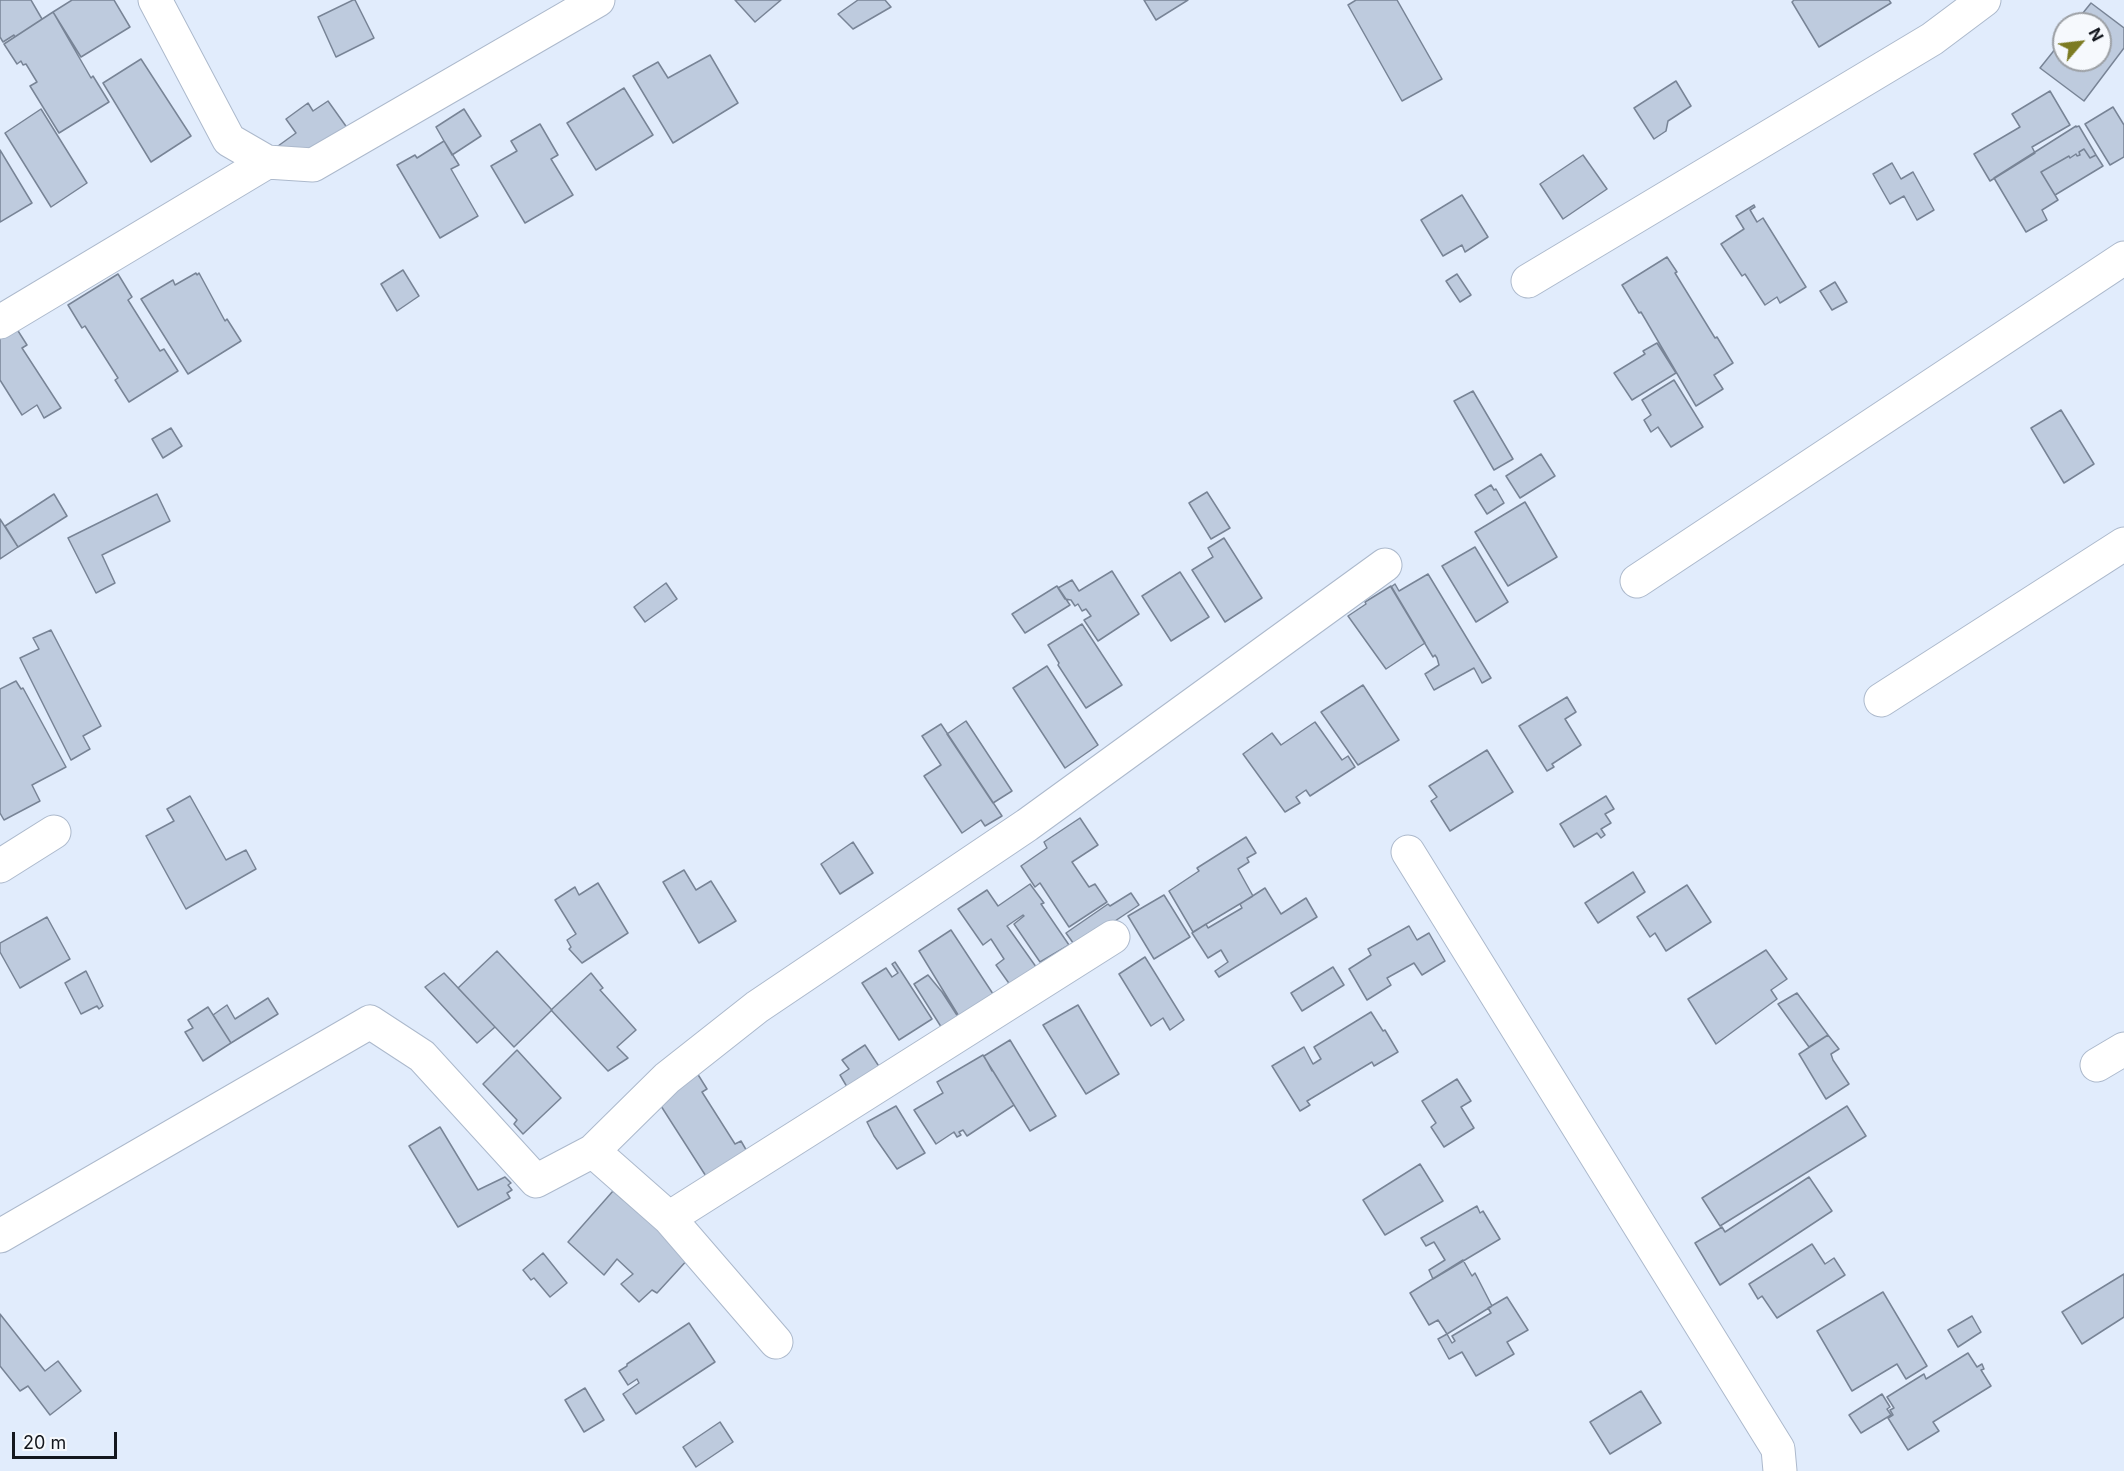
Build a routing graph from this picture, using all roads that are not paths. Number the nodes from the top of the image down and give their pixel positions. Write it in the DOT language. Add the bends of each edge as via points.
graph roads {
  1 [pos="155,0"];
  2 [pos="598,0"];
  3 [pos="1984,0"];
  4 [pos="267,162"];
  5 [pos="2124,258"];
  6 [pos="1528,281"];
  7 [pos="0,322"];
  8 [pos="2124,543"];
  9 [pos="1385,566"];
  10 [pos="1637,581"];
  11 [pos="1881,700"];
  12 [pos="54,832"];
  13 [pos="1408,852"];
  14 [pos="0,866"];
  15 [pos="1113,937"];
  16 [pos="593,1151"];
  17 [pos="669,1218"];
  18 [pos="0,1236"];
  19 [pos="776,1342"];
  20 [pos="1780,1471"];
  1 -- 4 [label="street" via="229,140"];
  2 -- 4 [label="street" via="313,165"];
  3 -- 6 [label="street" via="1932,39"];
  4 -- 7 [label="street"];
  5 -- 10 [label="street"];
  8 -- 11 [label="street"];
  9 -- 16 [label="street" via="1027,825 758,1007 667,1078"];
  12 -- 14 [label="street"];
  13 -- 20 [label="street" via="1778,1449"];
  15 -- 17 [label="street"];
  16 -- 17 [label="street"];
  16 -- 18 [label="street" via="536,1181 422,1056 370,1022"];
  17 -- 19 [label="street"];
}
